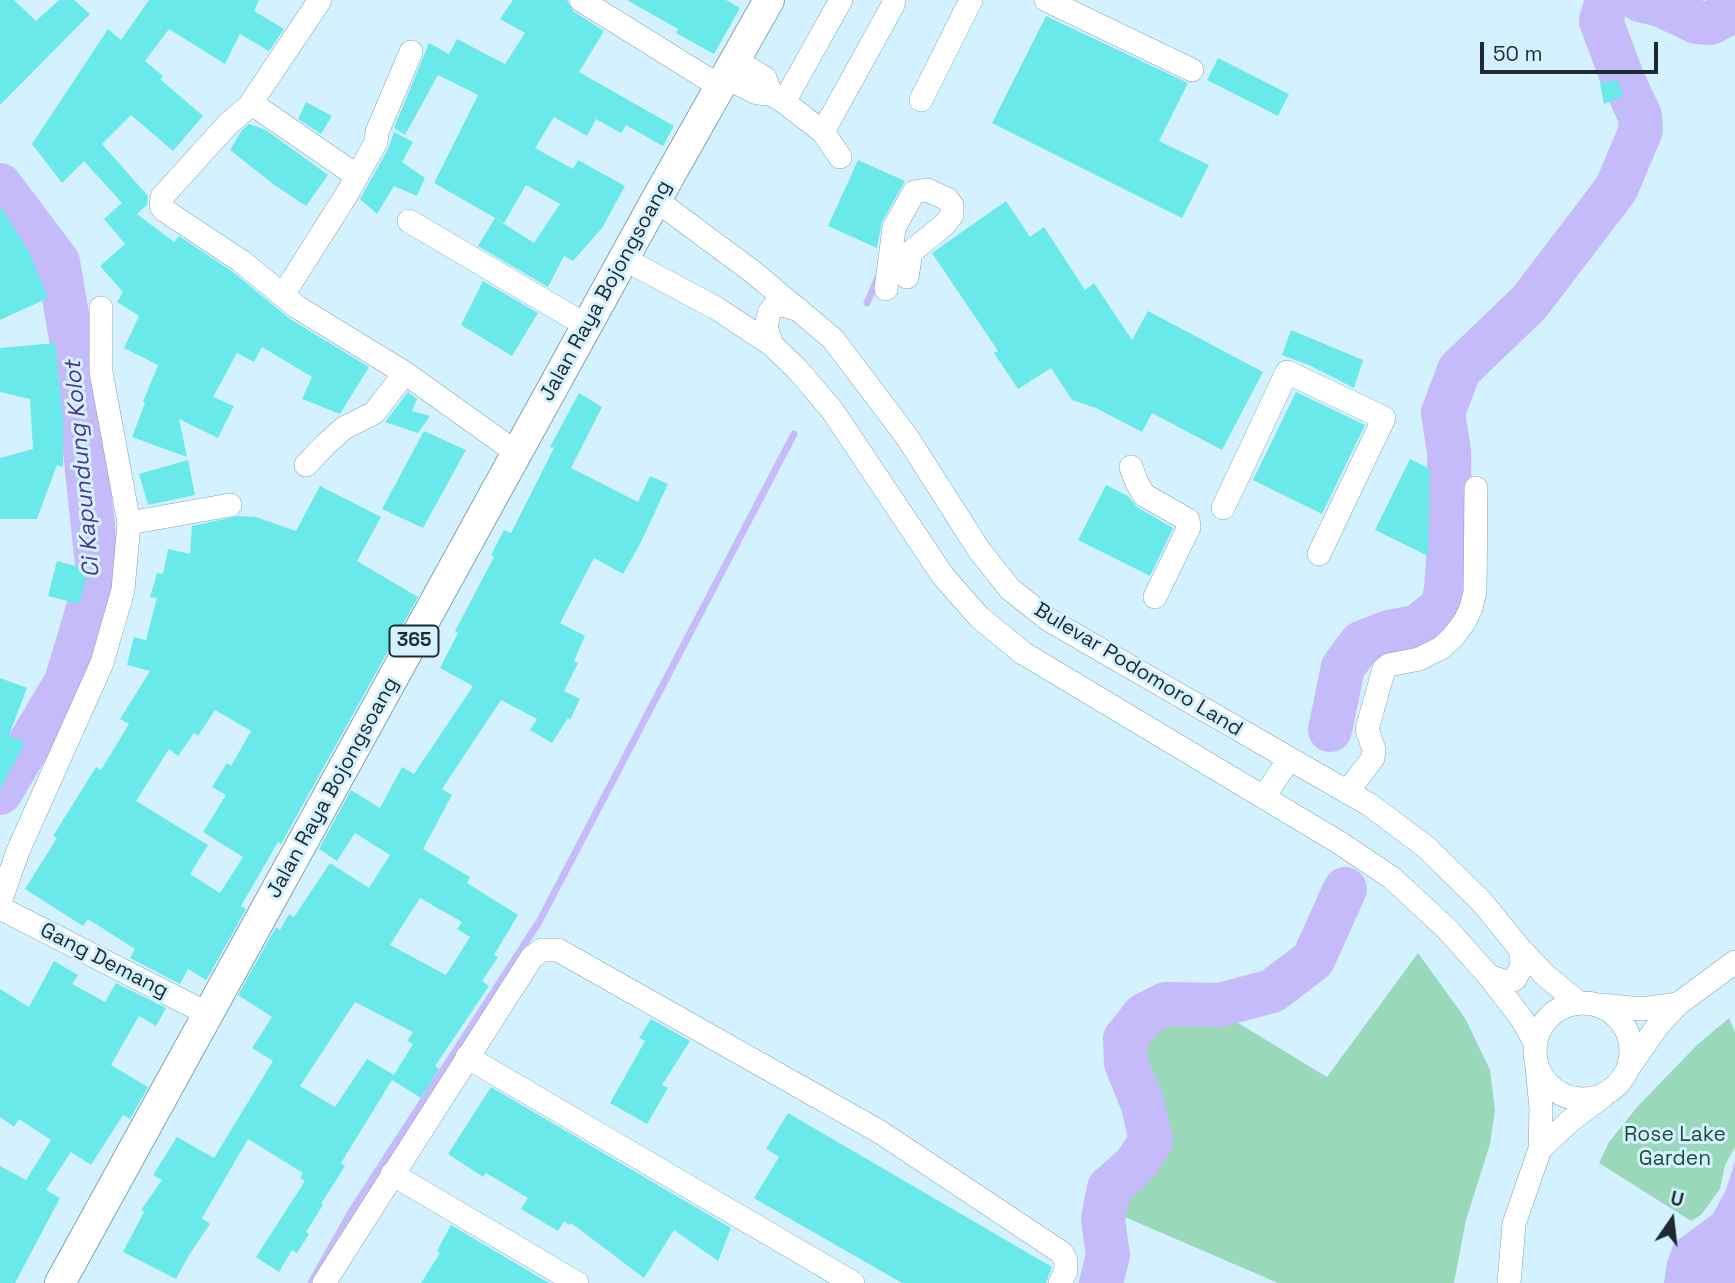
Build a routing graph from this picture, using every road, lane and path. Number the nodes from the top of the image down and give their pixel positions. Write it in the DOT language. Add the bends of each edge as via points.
graph roads {
  1 [pos="320,0"];
  2 [pos="581,0"];
  3 [pos="769,0"];
  4 [pos="841,0"];
  5 [pos="894,0"];
  6 [pos="971,0"];
  7 [pos="1046,0"];
  8 [pos="411,52"];
  9 [pos="1192,70"];
  10 [pos="726,74"];
  11 [pos="778,98"];
  12 [pos="921,100"];
  13 [pos="251,103"];
  14 [pos="823,132"];
  15 [pos="840,157"];
  16 [pos="357,176"];
  17 [pos="656,200"];
  18 [pos="409,220"];
  19 [pos="624,259"];
  20 [pos="906,277"];
  21 [pos="886,289"];
  22 [pos="283,295"];
  23 [pos="101,308"];
  24 [pos="799,310"];
  25 [pos="587,326"];
  26 [pos="772,345"];
  27 [pos="405,373"];
  28 [pos="517,453"];
  29 [pos="306,465"];
  30 [pos="1131,467"];
  31 [pos="1476,488"];
  32 [pos="230,505"];
  33 [pos="1223,508"];
  34 [pos="130,523"];
  35 [pos="1319,554"];
  36 [pos="1155,597"];
  37 [pos="1289,758"];
  38 [pos="1347,792"];
  39 [pos="1264,797"];
  40 [pos="0,902"];
  41 [pos="0,908"];
  42 [pos="1521,950"];
  43 [pos="1735,962"];
  44 [pos="1489,976"];
  45 [pos="1587,1004"];
  46 [pos="1678,1004"];
  47 [pos="208,1014"];
  48 [pos="1536,1050"];
  49 [pos="467,1057"];
  50 [pos="1629,1067"];
  51 [pos="1609,1092"];
  52 [pos="1540,1149"];
  53 [pos="392,1174"];
  54 [pos="60,1283"];
  55 [pos="324,1283"];
  56 [pos="577,1283"];
  57 [pos="853,1283"];
  58 [pos="1060,1283"];
  59 [pos="1508,1283"];
  1 -- 13 [label="street"];
  2 -- 10 [label="street"];
  3 -- 10 [label="main road, Jalan Raya Bojongsoang / 365"];
  4 -- 11 [label="street"];
  5 -- 14 [label="street"];
  6 -- 12 [label="street"];
  7 -- 9 [label="street"];
  8 -- 16 [label="street" via="376,142"];
  10 -- 11 [label="street" via="765,78"];
  10 -- 17 [label="main road, Jalan Raya Bojongsoang / 365"];
  11 -- 14 [label="street"];
  13 -- 16 [label="street"];
  13 -- 22 [label="street" via="160,201 164,210"];
  14 -- 15 [label="street"];
  16 -- 22 [label="street"];
  17 -- 19 [label="main road, Jalan Raya Bojongsoang / 365"];
  17 -- 24 [label="street, Bulevar Podomoro Land"];
  18 -- 25 [label="street"];
  19 -- 25 [label="main road, Jalan Raya Bojongsoang / 365"];
  19 -- 26 [label="street, Bulevar Podomoro Land" via="712,306"];
  20 -- 21 [label="street" via="911,252 952,215 947,199 928,190 914,192 894,229"];
  22 -- 27 [label="street"];
  23 -- 34 [label="street" via="101,372"];
  24 -- 26 [label="street" via="774,306 766,327"];
  24 -- 37 [label="street, Bulevar Podomoro Land" via="833,339 876,394 1010,589 1049,620"];
  25 -- 28 [label="main road, Jalan Raya Bojongsoang / 365"];
  26 -- 39 [label="street, Bulevar Podomoro Land" via="832,410 943,576 979,618 1023,653"];
  27 -- 28 [label="street"];
  27 -- 29 [label="street" via="374,413 344,428"];
  28 -- 47 [label="main road, Jalan Raya Bojongsoang / 365"];
  30 -- 36 [label="street" via="1144,495 1188,520 1189,527"];
  31 -- 38 [label="street" via="1471,608 1441,648 1384,669 1368,718 1373,758"];
  32 -- 34 [label="street"];
  33 -- 35 [label="street" via="1287,372 1384,418"];
  34 -- 40 [label="street" via="123,590 102,663 22,840"];
  37 -- 38 [label="street, Bulevar Podomoro Land"];
  37 -- 39 [label="street"];
  38 -- 42 [label="street, Bulevar Podomoro Land" via="1426,847 1482,902"];
  39 -- 44 [label="street, Bulevar Podomoro Land" via="1392,878"];
  41 -- 47 [label="street, Gang Demang"];
  42 -- 44 [label="street" via="1521,968 1515,979 1506,982"];
  42 -- 45 [label="street, Bulevar Podomoro Land" via="1566,994"];
  43 -- 46 [label="street"];
  44 -- 48 [label="street, Bulevar Podomoro Land" via="1522,1019"];
  45 -- 46 [label="street" via="1642,1009"];
  45 -- 48 [label="street" via="1563,1007 1550,1016 1541,1028"];
  45 -- 50 [label="street" via="1609,1011 1622,1022 1630,1044"];
  46 -- 50 [label="street"];
  47 -- 54 [label="main road, Jalan Raya Bojongsoang / 365"];
  48 -- 51 [label="street" via="1541,1073 1563,1094 1594,1098"];
  48 -- 52 [label="street"];
  49 -- 53 [label="street"];
  49 -- 57 [label="street"];
  49 -- 58 [label="street" via="532,957 542,950 558,950 903,1147 1062,1253 1066,1271"];
  50 -- 51 [label="street"];
  51 -- 52 [label="street"];
  52 -- 59 [label="street" via="1514,1224"];
  53 -- 55 [label="street"];
  53 -- 56 [label="street"];
}
